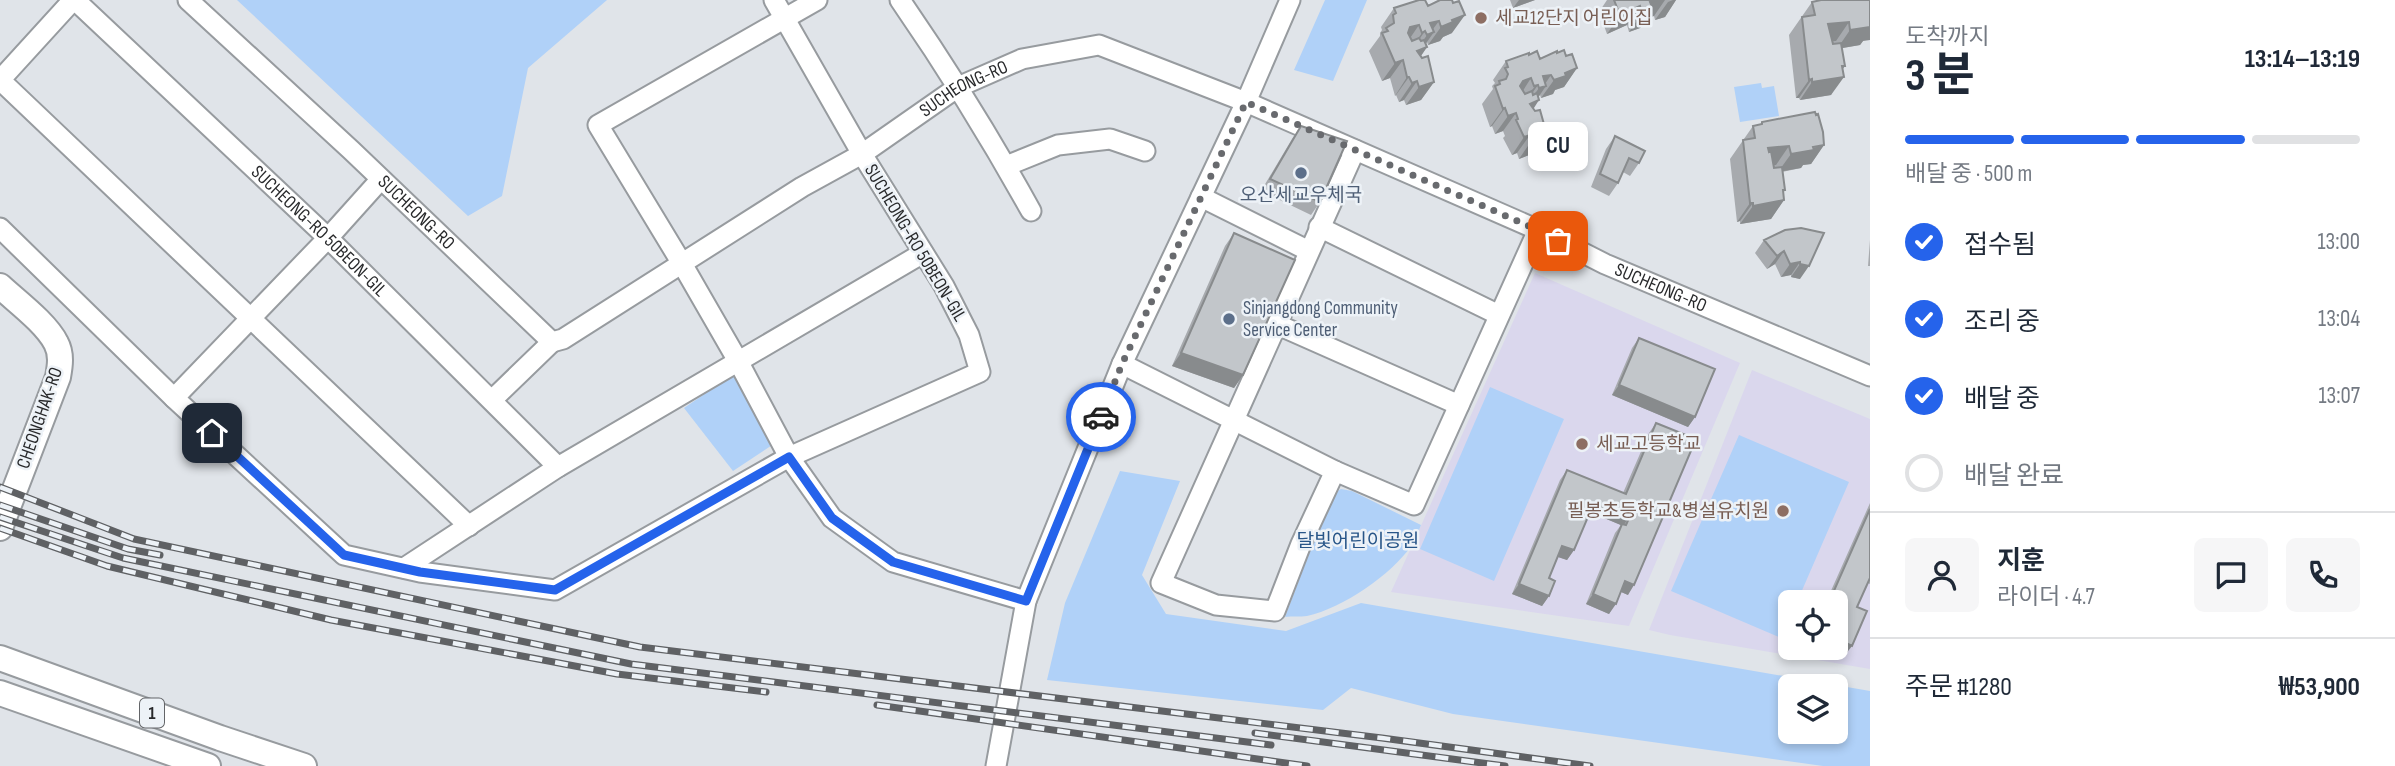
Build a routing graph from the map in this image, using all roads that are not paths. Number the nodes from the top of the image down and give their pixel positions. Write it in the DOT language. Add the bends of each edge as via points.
graph roads {
  1 [pos="74,0"];
  2 [pos="188,0"];
  3 [pos="774,0"];
  4 [pos="817,0"];
  5 [pos="1290,0"];
  6 [pos="907,2"];
  7 [pos="786,19"];
  8 [pos="958,87"];
  9 [pos="1246,102"];
  10 [pos="1355,150"];
  11 [pos="1145,151"];
  12 [pos="862,154"];
  13 [pos="1006,166"];
  14 [pos="381,179"];
  15 [pos="1200,197"];
  16 [pos="1031,211"];
  17 [pos="1319,227"];
  18 [pos="0,228"];
  19 [pos="1538,230"];
  20 [pos="328,238"];
  21 [pos="1309,251"];
  22 [pos="923,253"];
  23 [pos="681,262"];
  24 [pos="0,286"];
  25 [pos="1499,315"];
  26 [pos="250,320"];
  27 [pos="1276,324"];
  28 [pos="552,342"];
  29 [pos="738,361"];
  30 [pos="1122,364"];
  31 [pos="1870,376"];
  32 [pos="174,398"];
  33 [pos="492,400"];
  34 [pos="1459,405"];
  35 [pos="1234,420"];
  36 [pos="789,457"];
  37 [pos="558,467"];
  38 [pos="1335,471"];
  39 [pos="469,526"];
  40 [pos="0,528"];
  41 [pos="404,568"];
  42 [pos="1026,601"];
  43 [pos="0,658"];
  44 [pos="0,693"];
  45 [pos="208,766"];
  46 [pos="304,766"];
  47 [pos="996,766"];
  1 -- 20 [label="street, SUCHEONG-RO 50BEON-GIL"];
  1 -- 26 [label="street, SUCHEONG-RO 50BEON-GIL" via="0,80"];
  2 -- 14 [label="street, SUCHEONG-RO"];
  3 -- 7 [label="street, SUCHEONG-RO 50BEON-GIL"];
  4 -- 7 [label="street"];
  5 -- 9 [label="street"];
  6 -- 8 [label="street"];
  7 -- 12 [label="street, SUCHEONG-RO 50BEON-GIL"];
  7 -- 23 [label="street" via="598,125"];
  8 -- 9 [label="street, SUCHEONG-RO" via="1022,59 1099,45"];
  8 -- 12 [label="street, SUCHEONG-RO"];
  8 -- 13 [label="street"];
  9 -- 10 [label="street, SUCHEONG-RO"];
  9 -- 15 [label="street"];
  10 -- 17 [label="street"];
  10 -- 19 [label="street, SUCHEONG-RO"];
  11 -- 13 [label="street" via="1110,139 1058,145"];
  12 -- 22 [label="street, SUCHEONG-RO 50BEON-GIL"];
  12 -- 23 [label="street, SUCHEONG-RO"];
  13 -- 16 [label="street"];
  14 -- 20 [label="street"];
  14 -- 28 [label="street, SUCHEONG-RO"];
  15 -- 21 [label="street"];
  15 -- 30 [label="street"];
  17 -- 21 [label="street"];
  17 -- 25 [label="street"];
  18 -- 32 [label="street, SUCHEONG-RO 50BEON-GIL"];
  19 -- 25 [label="street"];
  19 -- 31 [label="street, SUCHEONG-RO" via="1605,264"];
  20 -- 26 [label="street"];
  20 -- 33 [label="street, SUCHEONG-RO 50BEON-GIL"];
  21 -- 27 [label="street"];
  22 -- 29 [label="street"];
  22 -- 36 [label="street, SUCHEONG-RO 50BEON-GIL" via="969,335 980,372"];
  23 -- 28 [label="street, SUCHEONG-RO"];
  23 -- 29 [label="street"];
  24 -- 40 [label="main road, CHEONGHAK-RO" via="48,331 60,359 58,377"];
  25 -- 34 [label="street"];
  26 -- 32 [label="street"];
  26 -- 39 [label="street, SUCHEONG-RO 50BEON-GIL"];
  27 -- 34 [label="street"];
  27 -- 35 [label="street"];
  28 -- 33 [label="street"];
  29 -- 36 [label="street"];
  29 -- 37 [label="street"];
  30 -- 35 [label="street"];
  30 -- 42 [label="street"];
  32 -- 41 [label="street, SUCHEONG-RO 50BEON-GIL" via="344,555"];
  33 -- 37 [label="street, SUCHEONG-RO 50BEON-GIL"];
  34 -- 38 [label="street" via="1413,505"];
  35 -- 38 [label="street"];
  35 -- 38 [label="street" via="1161,583 1216,605 1275,611"];
  36 -- 41 [label="street, SUCHEONG-RO 50BEON-GIL" via="555,590"];
  36 -- 42 [label="street" via="832,518 893,562"];
  37 -- 39 [label="street"];
  39 -- 41 [label="street"];
  42 -- 47 [label="street"];
  43 -- 46 [label="main road, 1"];
  44 -- 45 [label="main road, 1"];
}
